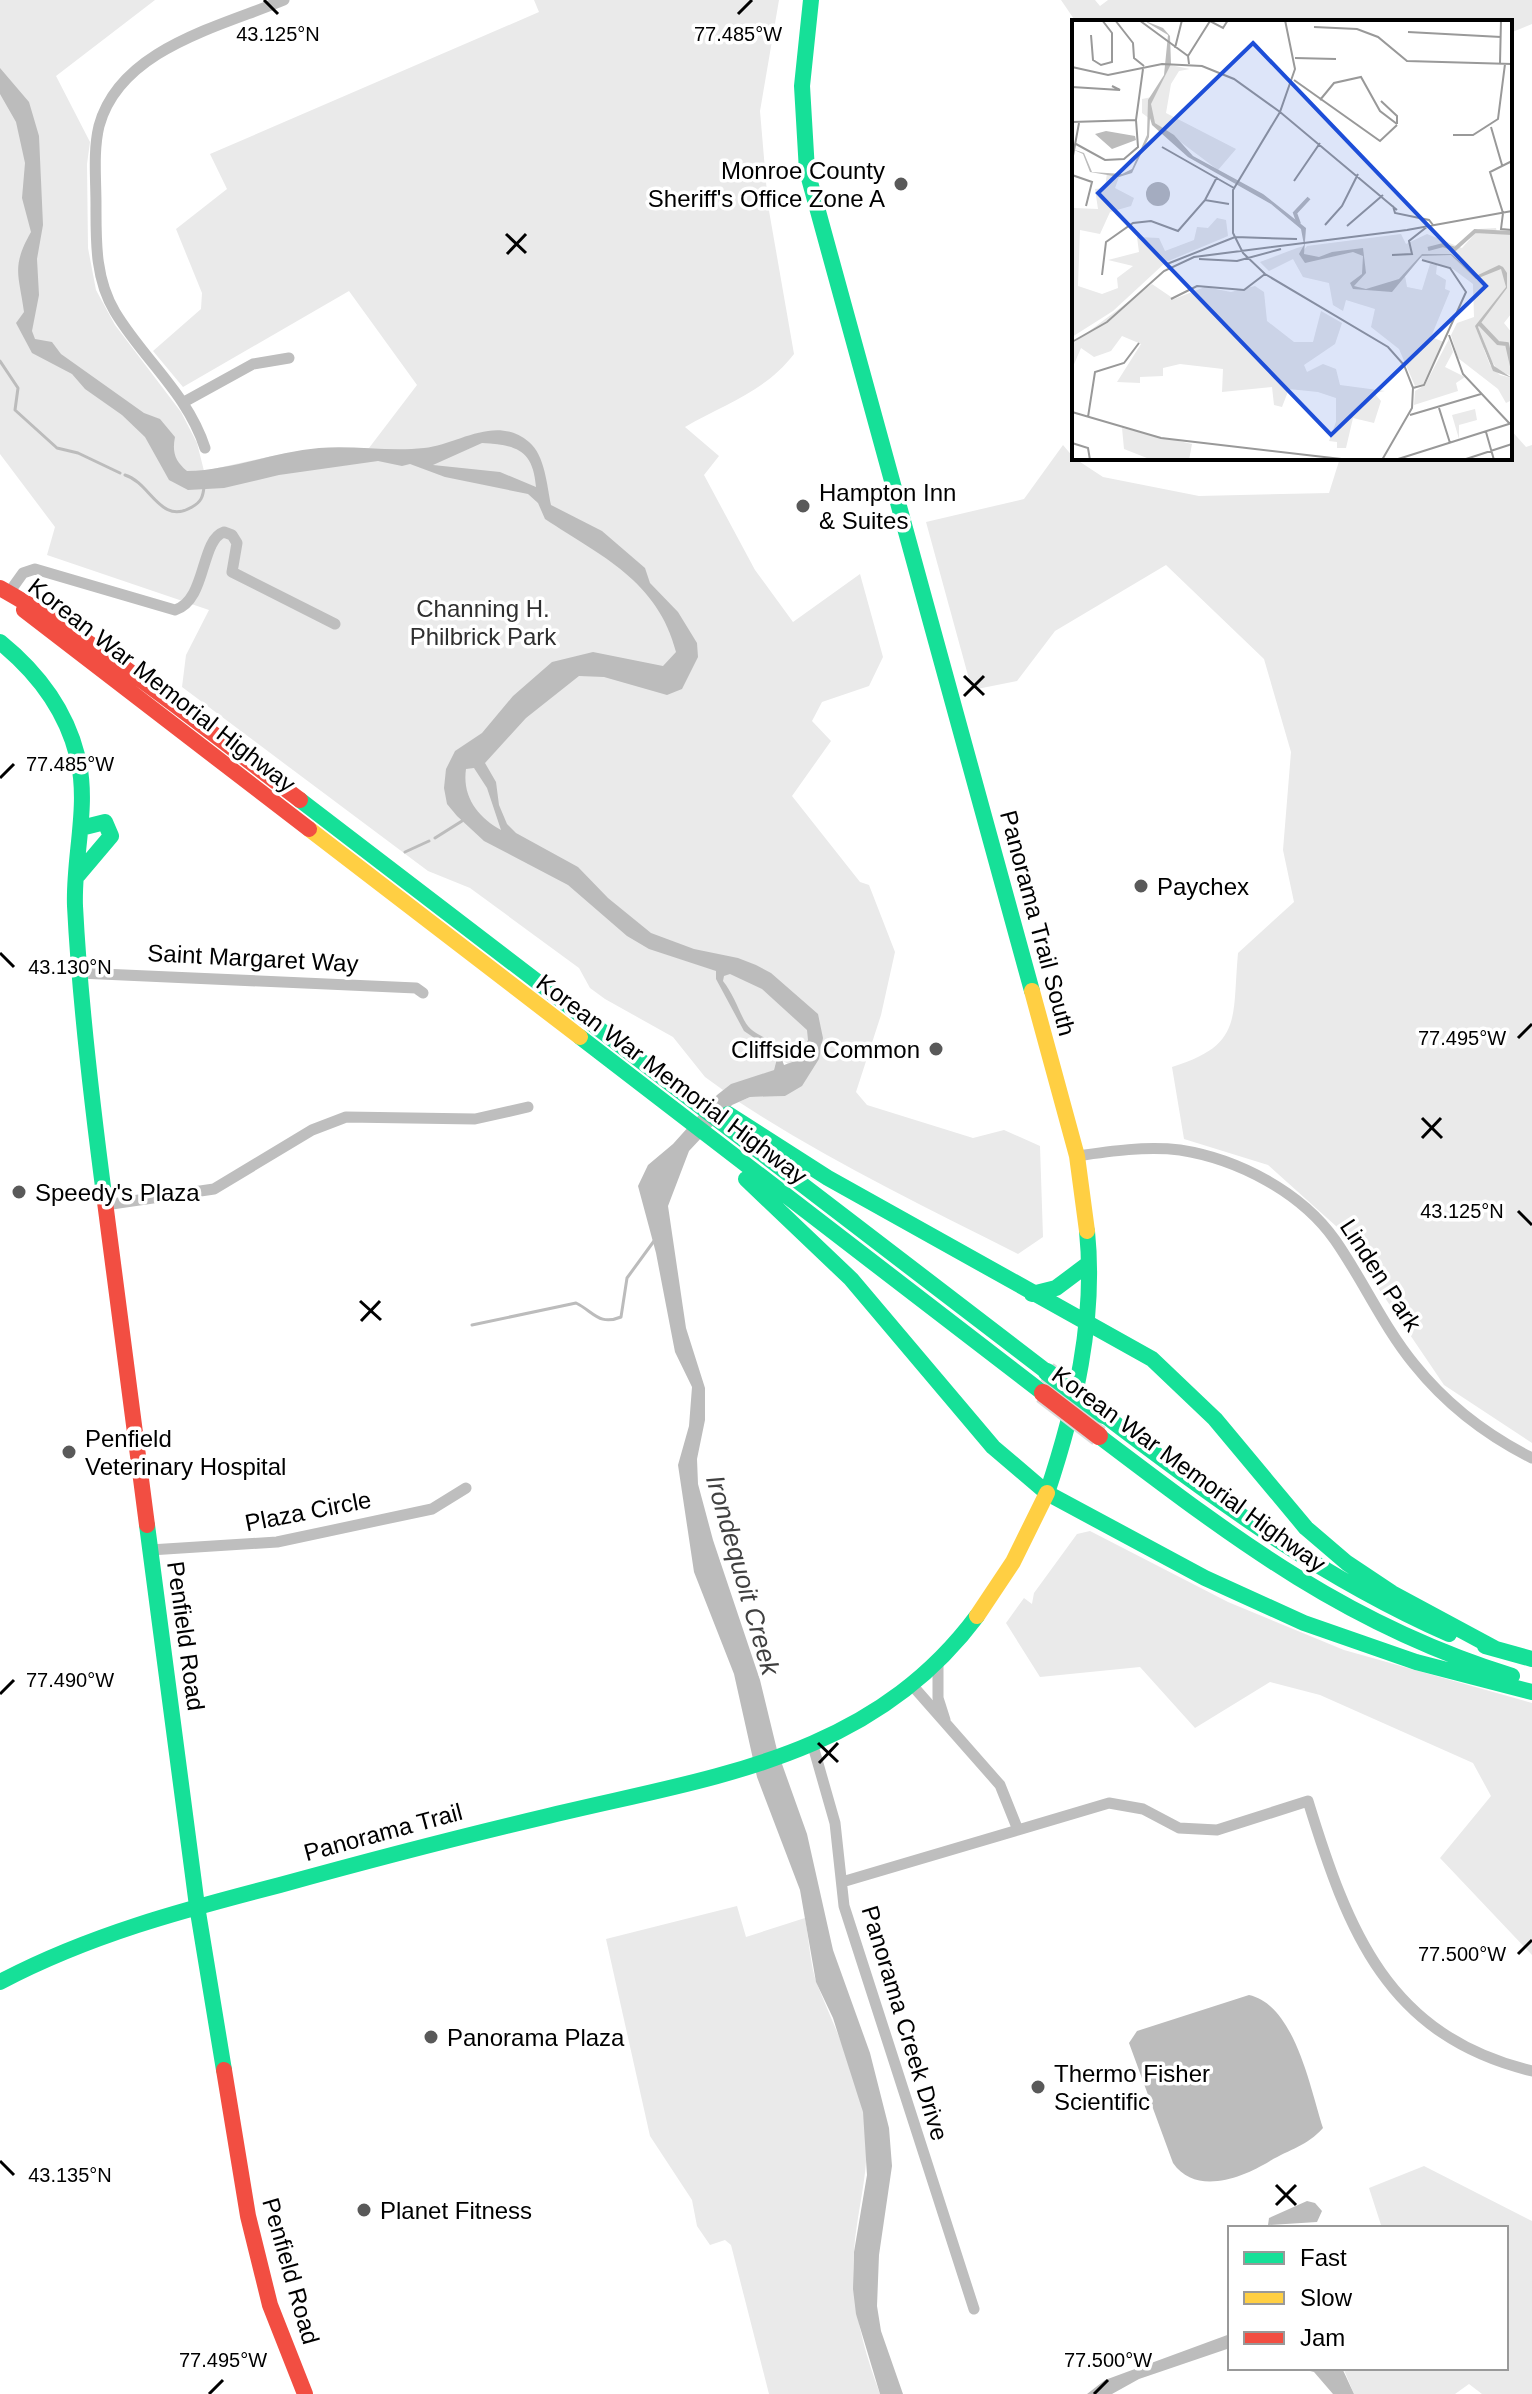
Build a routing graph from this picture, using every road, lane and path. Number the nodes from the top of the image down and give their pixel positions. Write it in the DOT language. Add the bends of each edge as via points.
graph roads {
  1 [pos="284,0"];
  2 [pos="811,0"];
  3 [pos="289,358"];
  4 [pos="184,402"];
  5 [pos="205,448"];
  6 [pos="4,591"];
  7 [pos="335,624"];
  8 [pos="0,642"];
  9 [pos="81,828"];
  10 [pos="78,875"];
  11 [pos="79,973"];
  12 [pos="423,993"];
  13 [pos="682,1098"];
  14 [pos="528,1107"];
  15 [pos="735,1144"];
  16 [pos="1077,1156"];
  17 [pos="105,1205"];
  18 [pos="1088,1264"];
  19 [pos="1032,1294"];
  20 [pos="1086,1322"];
  21 [pos="1532,1458"];
  22 [pos="466,1488"];
  23 [pos="1047,1493"];
  24 [pos="150,1550"];
  25 [pos="1496,1649"];
  26 [pos="1532,1659"];
  27 [pos="938,1661"];
  28 [pos="1532,1681"];
  29 [pos="912,1685"];
  30 [pos="1532,1692"];
  31 [pos="946,1724"];
  32 [pos="813,1746"];
  33 [pos="788,1755"];
  34 [pos="1018,1830"];
  35 [pos="842,1882"];
  36 [pos="197,1906"];
  37 [pos="0,1982"];
  38 [pos="1532,2071"];
  39 [pos="974,2309"];
  40 [pos="305,2394"];
  1 -- 4 [label="street" via="146,62 123,82 100,125 96,240 102,282 121,321"];
  2 -- 16 [label="main road, Panorama Trail South" via="800,109 810,183"];
  3 -- 4 [label="street" via="253,364"];
  4 -- 5 [label="street"];
  6 -- 7 [label="street" via="35,569 175,610 192,596 214,540 224,532 237,543 232,572"];
  6 -- 13 [label="main road, Korean War Memorial Highway" via="84,659"];
  6 -- 13 [label="main road, Korean War Memorial Highway" via="59,621 133,673 608,1035"];
  8 -- 9 [label="main road, Penfield Road" via="29,667 70,728 82,778"];
  9 -- 10 [label="main road, Penfield Road"];
  9 -- 10 [label="main road" via="105,822 111,836"];
  10 -- 11 [label="main road, Penfield Road"];
  11 -- 12 [label="street, Saint Margaret Way" via="416,988"];
  11 -- 17 [label="main road, Penfield Road"];
  13 -- 15 [label="main road"];
  13 -- 15 [label="main road, Korean War Memorial Highway" via="690,1123"];
  14 -- 17 [label="street" via="475,1119 346,1117 312,1130 214,1189"];
  15 -- 19 [label="main road" via="828,1178"];
  15 -- 23 [label="main road" via="865,1294 964,1422"];
  15 -- 25 [label="main road, Korean War Memorial Highway, bridge" via="1306,1564 1396,1613"];
  15 -- 28 [label="main road, Korean War Memorial Highway, bridge" via="1043,1393 1261,1557 1353,1614 1448,1656"];
  16 -- 18 [label="main road, Panorama Trail South"];
  16 -- 21 [label="street, Linden Park" via="1128,1149 1180,1150 1258,1176 1295,1199 1334,1238 1396,1340 1429,1381 1482,1429"];
  17 -- 24 [label="main road, Penfield Road"];
  18 -- 19 [label="main road" via="1060,1288"];
  18 -- 20 [label="main road, Panorama Trail South"];
  19 -- 20 [label="main road"];
  20 -- 23 [label="main road, Panorama Trail South" via="1075,1399"];
  20 -- 25 [label="main road" via="1152,1359 1176,1379 1306,1528 1347,1563"];
  22 -- 24 [label="street, Plaza Circle" via="432,1509 277,1542"];
  23 -- 27 [label="main road, Panorama Trail South" via="989,1601"];
  23 -- 30 [label="main road" via="1218,1585 1303,1622 1455,1674"];
  24 -- 36 [label="main road, Penfield Road"];
  25 -- 26 [label="main road, Korean War Memorial Highway"];
  27 -- 29 [label="main road, Panorama Trail South"];
  27 -- 31 [label="street" via="938,1698"];
  29 -- 31 [label="street"];
  29 -- 32 [label="main road, Panorama Trail South" via="861,1722"];
  31 -- 34 [label="street" via="1000,1785"];
  32 -- 33 [label="main road, Panorama Trail South"];
  32 -- 35 [label="street, Panorama Creek Drive" via="832,1807"];
  33 -- 36 [label="main road, Panorama Trail"];
  34 -- 35 [label="street"];
  34 -- 38 [label="street" via="1109,1803 1128,1805 1179,1828 1217,1830 1308,1801 1341,1902 1409,2007 1472,2053"];
  35 -- 39 [label="street, Panorama Creek Drive" via="844,1906"];
  36 -- 37 [label="main road, Panorama Trail" via="87,1940"];
  36 -- 40 [label="main road, Penfield Road" via="248,2216 270,2305"];
}
